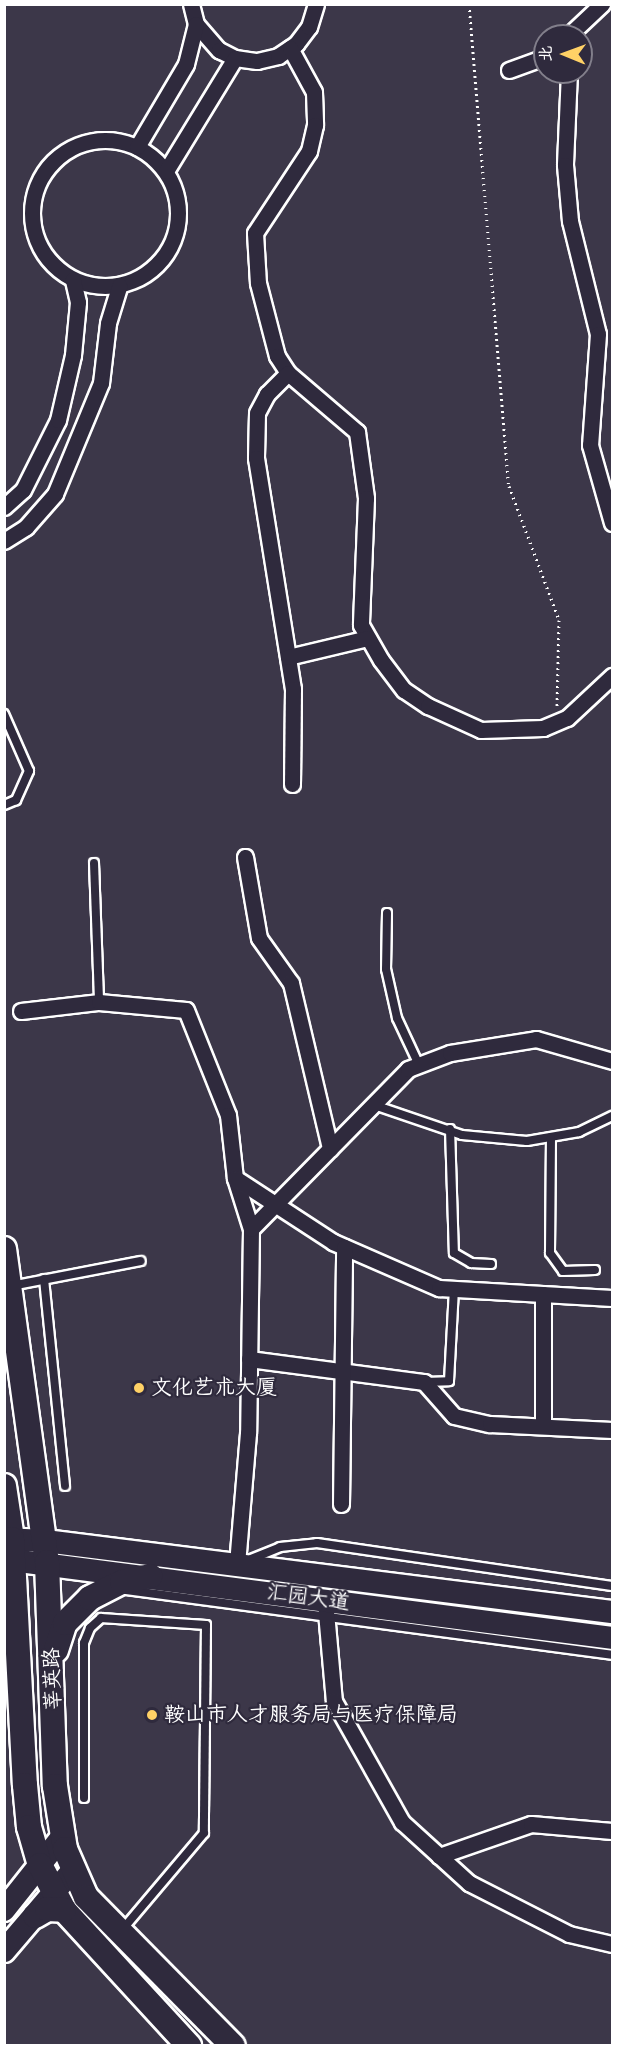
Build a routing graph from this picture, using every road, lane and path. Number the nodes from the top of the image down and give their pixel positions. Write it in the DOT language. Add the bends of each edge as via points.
graph roads {
  1 [pos="190,4"];
  2 [pos="316,4"];
  3 [pos="469,4"];
  4 [pos="602,4"];
  5 [pos="196,24"];
  6 [pos="581,24"];
  7 [pos="290,48"];
  8 [pos="235,58"];
  9 [pos="533,61"];
  10 [pos="509,69"];
  11 [pos="568,84"];
  12 [pos="137,147"];
  13 [pos="166,171"];
  14 [pos="73,280"];
  15 [pos="119,286"];
  16 [pos="288,373"];
  17 [pos="4,507"];
  18 [pos="612,523"];
  19 [pos="4,541"];
  20 [pos="368,638"];
  21 [pos="288,657"];
  22 [pos="612,676"];
  23 [pos="607,692"];
  24 [pos="4,714"];
  25 [pos="556,723"];
  26 [pos="292,784"];
  27 [pos="4,805"];
  28 [pos="245,857"];
  29 [pos="94,863"];
  30 [pos="387,913"];
  31 [pos="99,1002"];
  32 [pos="21,1011"];
  33 [pos="612,1061"];
  34 [pos="419,1065"];
  35 [pos="374,1105"];
  36 [pos="612,1116"];
  37 [pos="450,1129"];
  38 [pos="551,1137"];
  39 [pos="330,1148"];
  40 [pos="235,1178"];
  41 [pos="274,1204"];
  42 [pos="251,1229"];
  43 [pos="344,1247"];
  44 [pos="4,1249"];
  45 [pos="141,1261"];
  46 [pos="492,1264"];
  47 [pos="595,1270"];
  48 [pos="44,1280"];
  49 [pos="10,1286"];
  50 [pos="454,1289"];
  51 [pos="543,1294"];
  52 [pos="612,1298"];
  53 [pos="249,1359"];
  54 [pos="342,1370"];
  55 [pos="424,1382"];
  56 [pos="543,1426"];
  57 [pos="612,1430"];
  58 [pos="4,1486"];
  59 [pos="65,1486"];
  60 [pos="341,1504"];
  61 [pos="46,1551"];
  62 [pos="9,1558"];
  63 [pos="237,1565"];
  64 [pos="150,1576"];
  65 [pos="612,1586"];
  66 [pos="110,1588"];
  67 [pos="326,1609"];
  68 [pos="612,1612"];
  69 [pos="612,1638"];
  70 [pos="612,1655"];
  71 [pos="53,1660"];
  72 [pos="84,1798"];
  73 [pos="612,1831"];
  74 [pos="62,1837"];
  75 [pos="439,1856"];
  76 [pos="40,1865"];
  77 [pos="72,1871"];
  78 [pos="59,1902"];
  79 [pos="4,1910"];
  80 [pos="35,1916"];
  81 [pos="121,1931"];
  82 [pos="612,1944"];
  83 [pos="4,1951"];
  84 [pos="189,2046"];
  85 [pos="233,2046"];
  1 -- 5 [label="street"];
  2 -- 7 [label="street" via="309,27"];
  3 -- 25 [label="path" via="509,486 559,620"];
  4 -- 6 [label="street"];
  5 -- 8 [label="street" via="219,51"];
  5 -- 12 [label="street" via="186,64"];
  7 -- 8 [label="street" via="257,61"];
  7 -- 16 [label="street" via="314,92 315,125 309,151 255,233 258,283 277,356"];
  8 -- 13 [label="street"];
  9 -- 10 [label="street"];
  11 -- 18 [label="street" via="565,165 570,221 598,334 591,446"];
  12 -- 13 [label="street"];
  12 -- 14 [label="street" via="103,139 79,144 58,156 42,175 33,198 34,230 39,246 53,266"];
  13 -- 15 [label="street" via="176,193 179,217 174,241 161,262"];
  14 -- 15 [label="street" via="88,285"];
  14 -- 17 [label="street" via="78,302 73,355 58,420 23,490"];
  15 -- 19 [label="street" via="108,323 101,383 55,494 26,527"];
  16 -- 20 [label="street" via="322,398 357,432 366,498 361,625"];
  16 -- 21 [label="street" via="267,394 257,413 256,458"];
  20 -- 21 [label="street"];
  20 -- 25 [label="street" via="404,690 428,706 481,730 504,732"];
  21 -- 26 [label="street" via="293,689"];
  22 -- 23 [label="street"];
  23 -- 25 [label="street"];
  24 -- 27 [label="lane" via="29,771 16,801"];
  28 -- 39 [label="street" via="259,938 291,983"];
  29 -- 31 [label="lane"];
  30 -- 34 [label="lane" via="386,969 397,1018"];
  31 -- 32 [label="street"];
  31 -- 40 [label="street" via="186,1010 228,1115"];
  33 -- 34 [label="street" via="536,1039 450,1053"];
  34 -- 35 [label="street" via="408,1069"];
  35 -- 37 [label="lane"];
  35 -- 39 [label="street"];
  36 -- 38 [label="lane" via="579,1132"];
  37 -- 38 [label="lane" via="462,1135 527,1141"];
  37 -- 46 [label="lane" via="454,1253 471,1263"];
  38 -- 47 [label="lane" via="550,1254 563,1271"];
  39 -- 41 [label="street"];
  40 -- 41 [label="street"];
  40 -- 42 [label="street"];
  41 -- 42 [label="street"];
  41 -- 43 [label="street"];
  42 -- 53 [label="street"];
  43 -- 50 [label="street" via="439,1288"];
  43 -- 54 [label="street"];
  44 -- 49 [label="main road, 莘英路"];
  45 -- 48 [label="lane"];
  48 -- 49 [label="lane"];
  48 -- 59 [label="lane"];
  49 -- 61 [label="main road, 莘英路"];
  50 -- 51 [label="street"];
  50 -- 55 [label="lane" via="449,1381"];
  51 -- 52 [label="street"];
  51 -- 56 [label="street"];
  53 -- 54 [label="street"];
  53 -- 63 [label="street" via="248,1433"];
  54 -- 55 [label="street"];
  54 -- 60 [label="street"];
  55 -- 56 [label="street" via="454,1416 490,1424"];
  56 -- 57 [label="street"];
  58 -- 62 [label="main road, 莘英路"];
  61 -- 62 [label="main road, 汇园大道"];
  61 -- 63 [label="main road, 汇园大道"];
  61 -- 64 [label="main road, 汇园大道"];
  61 -- 71 [label="main road, 莘英路"];
  62 -- 76 [label="main road, 莘英路" via="24,1785 29,1827"];
  63 -- 65 [label="lane" via="280,1548 317,1543"];
  63 -- 68 [label="main road, 汇园大道"];
  64 -- 66 [label="main road"];
  64 -- 67 [label="main road, 汇园大道"];
  66 -- 67 [label="lane"];
  66 -- 71 [label="main road" via="90,1598 64,1623"];
  67 -- 69 [label="main road, 汇园大道"];
  67 -- 70 [label="lane"];
  67 -- 75 [label="street" via="334,1701 402,1822"];
  71 -- 74 [label="main road, 莘英路" via="55,1786"];
  72 -- 81 [label="lane" via="84,1643 90,1628 101,1618 206,1625 204,1833"];
  73 -- 75 [label="street" via="531,1824"];
  74 -- 76 [label="main road"];
  74 -- 77 [label="main road, 莘英路"];
  75 -- 82 [label="street" via="469,1883 568,1934"];
  76 -- 78 [label="main road, 莘英路"];
  76 -- 79 [label="main road"];
  77 -- 78 [label="main road"];
  77 -- 81 [label="main road, 莘英路" via="86,1897"];
  78 -- 80 [label="main road"];
  78 -- 84 [label="main road, 莘英路"];
  80 -- 83 [label="main road"];
  81 -- 85 [label="main road, 莘英路"];
}
